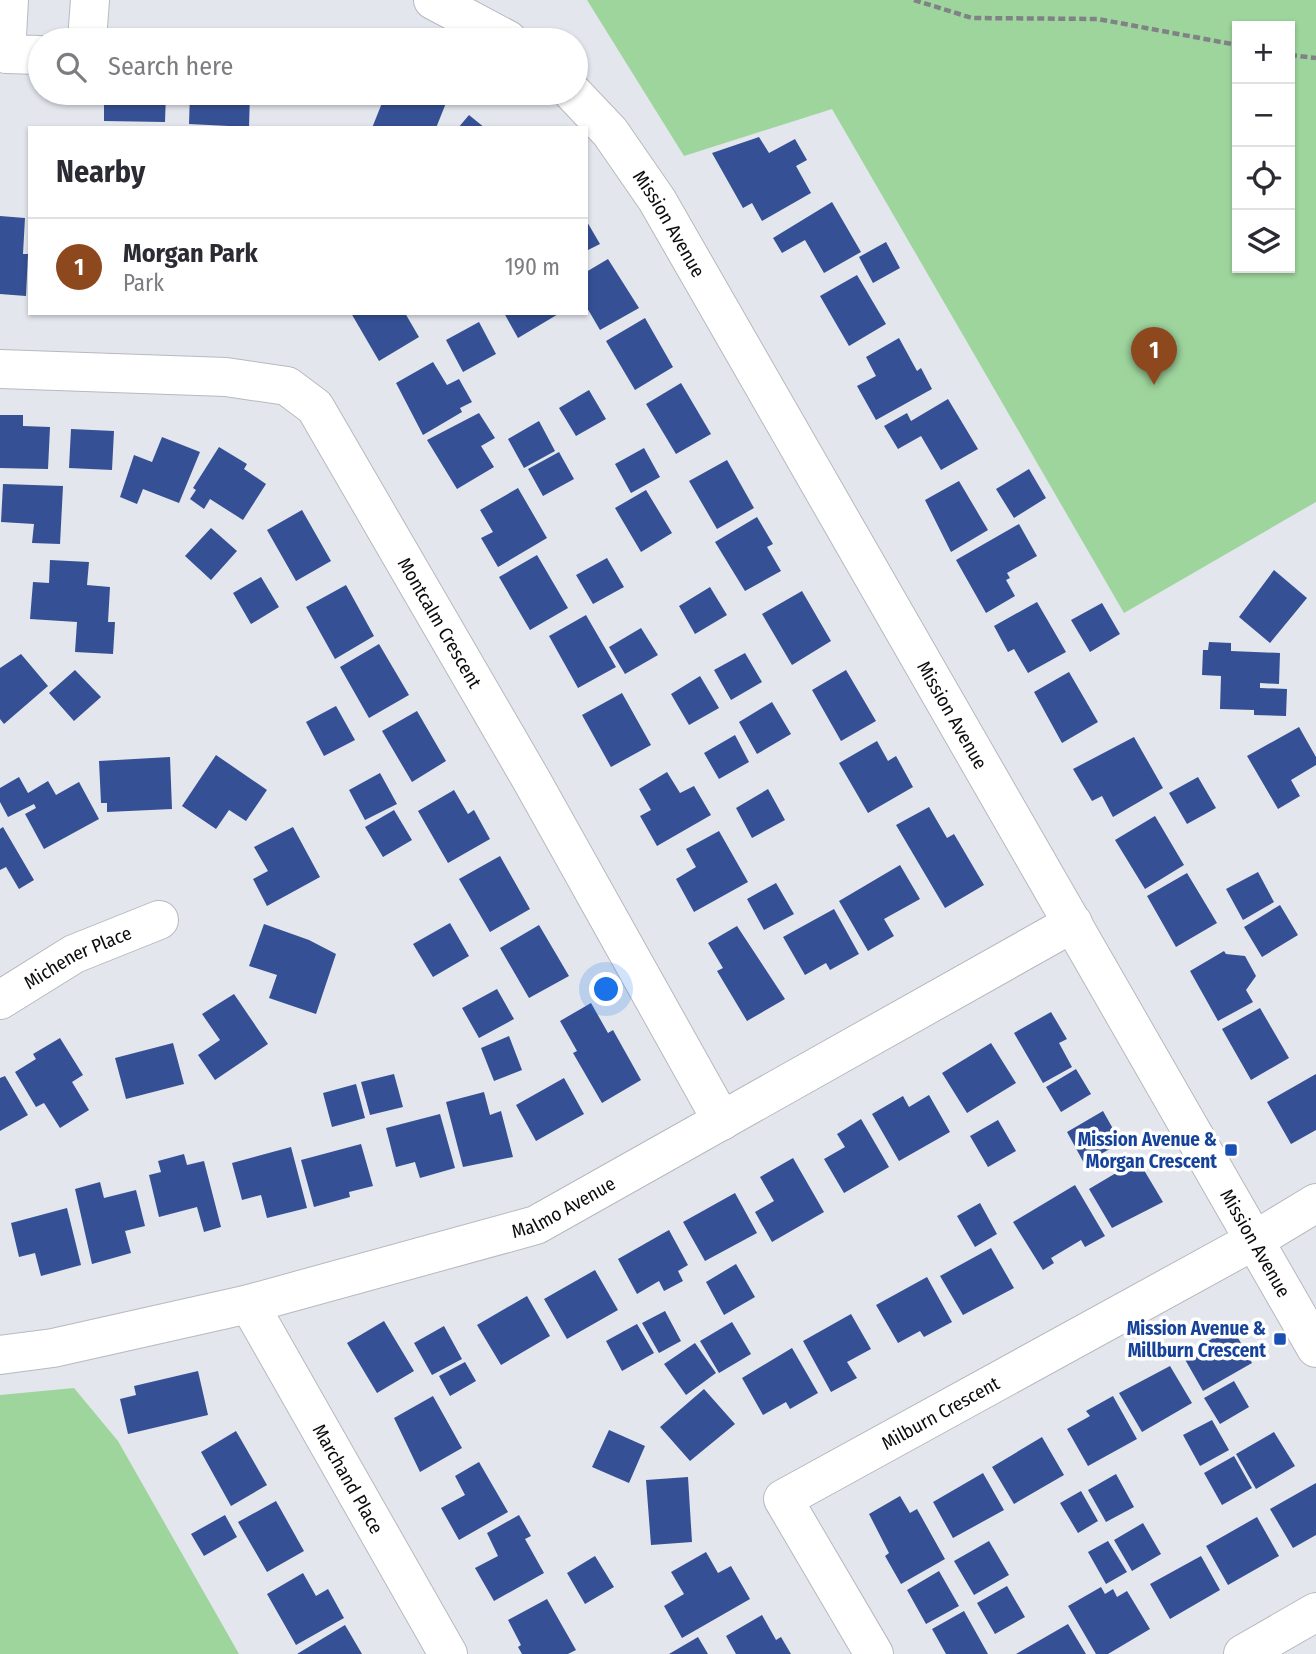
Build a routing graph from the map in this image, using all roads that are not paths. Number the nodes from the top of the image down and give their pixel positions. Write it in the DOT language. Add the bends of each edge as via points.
graph roads {
  1 [pos="9,0"];
  2 [pos="90,0"];
  3 [pos="433,0"];
  4 [pos="88,28"];
  5 [pos="486,28"];
  6 [pos="28,55"];
  7 [pos="584,105"];
  8 [pos="0,369"];
  9 [pos="159,920"];
  10 [pos="1073,923"];
  11 [pos="0,1000"];
  12 [pos="722,1121"];
  13 [pos="1316,1203"];
  14 [pos="1255,1240"];
  15 [pos="249,1304"];
  16 [pos="1316,1348"];
  17 [pos="0,1355"];
  18 [pos="1316,1612"];
  19 [pos="448,1654"];
  20 [pos="874,1654"];
  21 [pos="1243,1654"];
  1 -- 6 [label="street" via="6,54"];
  2 -- 4 [label="street"];
  3 -- 5 [label="street"];
  7 -- 10 [label="street, Mission Avenue" via="610,132 656,200"];
  8 -- 12 [label="street, Montcalm Crescent" via="226,377 287,386 315,407"];
  9 -- 11 [label="street, Michener Place" via="74,954"];
  10 -- 12 [label="street, Malmo Avenue"];
  10 -- 14 [label="street, Mission Avenue"];
  12 -- 15 [label="street, Malmo Avenue" via="536,1225"];
  13 -- 14 [label="street"];
  14 -- 16 [label="street, Mission Avenue"];
  14 -- 20 [label="street, Milburn Crescent" via="783,1499"];
  15 -- 17 [label="street, Malmo Avenue" via="53,1348"];
  15 -- 19 [label="street, Marchand Place"];
  18 -- 21 [label="street"];
}
